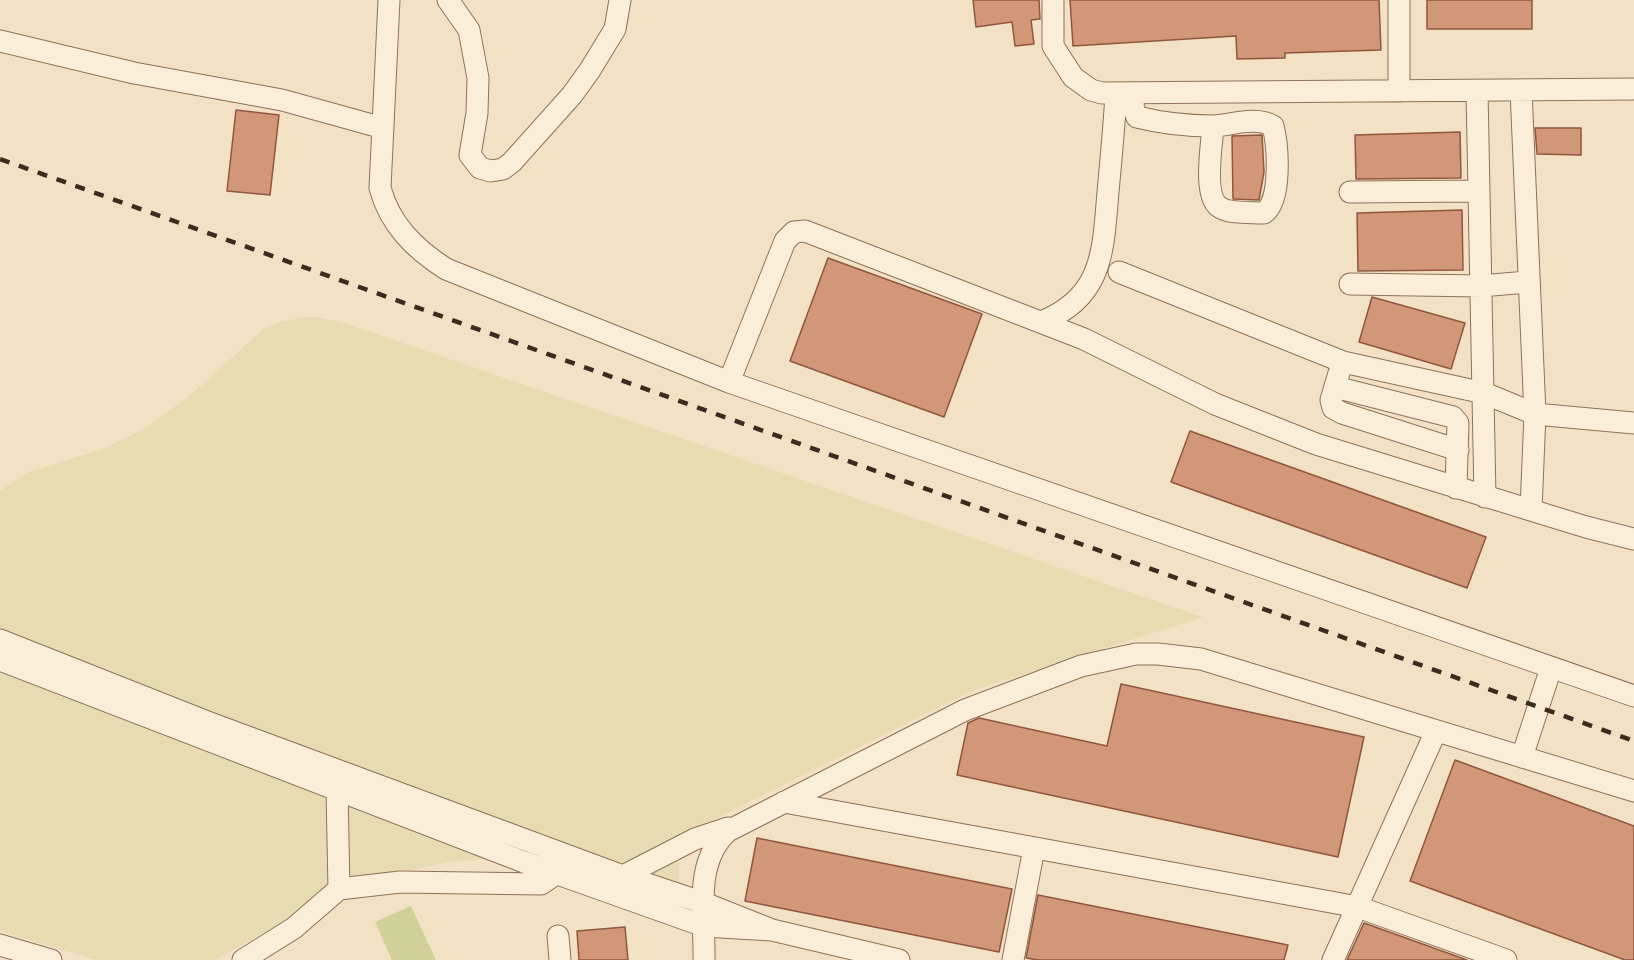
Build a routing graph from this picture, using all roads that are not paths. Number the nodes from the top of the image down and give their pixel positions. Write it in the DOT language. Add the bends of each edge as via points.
graph roads {
  1 [pos="389,0"];
  2 [pos="448,0"];
  3 [pos="620,0"];
  4 [pos="1053,0"];
  5 [pos="1399,0"];
  6 [pos="0,41"];
  7 [pos="1634,89"];
  8 [pos="1521,90"];
  9 [pos="1477,91"];
  10 [pos="1399,92"];
  11 [pos="1125,95"];
  12 [pos="1213,126"];
  13 [pos="383,128"];
  14 [pos="1479,191"];
  15 [pos="1350,192"];
  16 [pos="1119,272"];
  17 [pos="1527,282"];
  18 [pos="1350,284"];
  19 [pos="1481,286"];
  20 [pos="1041,322"];
  21 [pos="1343,362"];
  22 [pos="729,382"];
  23 [pos="1335,387"];
  24 [pos="1484,393"];
  25 [pos="1535,414"];
  26 [pos="1634,423"];
  27 [pos="1458,450"];
  28 [pos="1456,488"];
  29 [pos="1485,497"];
  30 [pos="1531,510"];
  31 [pos="1634,539"];
  32 [pos="0,640"];
  33 [pos="0,660"];
  34 [pos="1551,668"];
  35 [pos="1633,694"];
  36 [pos="1436,731"];
  37 [pos="1522,757"];
  38 [pos="337,790"];
  39 [pos="1634,792"];
  40 [pos="784,802"];
  41 [pos="738,825"];
  42 [pos="1034,848"];
  43 [pos="556,874"];
  44 [pos="623,876"];
  45 [pos="339,889"];
  46 [pos="704,903"];
  47 [pos="1358,907"];
  48 [pos="704,926"];
  49 [pos="772,930"];
  50 [pos="558,936"];
  51 [pos="0,945"];
  52 [pos="51,960"];
  53 [pos="243,960"];
  54 [pos="560,960"];
  55 [pos="704,960"];
  56 [pos="899,960"];
  57 [pos="1013,960"];
  58 [pos="1333,960"];
  59 [pos="1506,960"];
  1 -- 13 [label="street"];
  2 -- 3 [label="street" via="469,30 478,78 470,155 475,164 491,171 508,166 572,95 612,37"];
  4 -- 11 [label="street" via="1053,46 1066,68 1091,90"];
  5 -- 10 [label="street"];
  6 -- 13 [label="street" via="134,73 282,100"];
  7 -- 8 [label="street"];
  8 -- 9 [label="street"];
  8 -- 17 [label="street"];
  9 -- 10 [label="street"];
  9 -- 14 [label="street"];
  10 -- 11 [label="street"];
  11 -- 12 [label="street" via="1137,117"];
  11 -- 20 [label="street" via="1099,265 1077,300"];
  12 -- 12 [label="street" via="1264,121 1273,126 1277,140 1275,195 1271,208 1264,213 1221,209 1214,201 1209,185"];
  13 -- 22 [label="street" via="383,201 401,232 432,260 462,276"];
  14 -- 15 [label="street"];
  14 -- 19 [label="street"];
  16 -- 21 [label="street"];
  17 -- 19 [label="street"];
  17 -- 25 [label="street"];
  18 -- 19 [label="street"];
  19 -- 24 [label="street"];
  20 -- 22 [label="street" via="799,231 785,241"];
  20 -- 28 [label="street" via="1265,425 1367,462"];
  21 -- 23 [label="street"];
  21 -- 24 [label="street"];
  22 -- 34 [label="street"];
  23 -- 27 [label="street" via="1333,408 1342,413"];
  23 -- 27 [label="street" via="1453,417 1458,423"];
  24 -- 25 [label="street"];
  24 -- 29 [label="street"];
  25 -- 26 [label="street"];
  25 -- 30 [label="street"];
  27 -- 28 [label="street"];
  28 -- 29 [label="street"];
  29 -- 30 [label="street"];
  30 -- 31 [label="street"];
  32 -- 44 [label="street" via="210,723"];
  33 -- 38 [label="street"];
  34 -- 35 [label="street"];
  34 -- 37 [label="street"];
  36 -- 37 [label="street"];
  36 -- 40 [label="street" via="1201,659 1136,654 1081,666 965,710"];
  36 -- 47 [label="street"];
  37 -- 39 [label="street"];
  38 -- 43 [label="street"];
  38 -- 45 [label="street"];
  40 -- 41 [label="street"];
  40 -- 42 [label="street"];
  41 -- 44 [label="street" via="695,839"];
  41 -- 46 [label="street" via="720,838 710,854"];
  42 -- 47 [label="street"];
  42 -- 57 [label="street"];
  43 -- 45 [label="street" via="541,884 400,882"];
  43 -- 48 [label="street"];
  44 -- 46 [label="street"];
  45 -- 53 [label="street" via="294,927"];
  46 -- 48 [label="street"];
  46 -- 49 [label="street"];
  47 -- 58 [label="street"];
  47 -- 59 [label="street"];
  48 -- 49 [label="street"];
  48 -- 55 [label="street"];
  49 -- 56 [label="street"];
  50 -- 54 [label="street"];
  51 -- 52 [label="street"];
}
